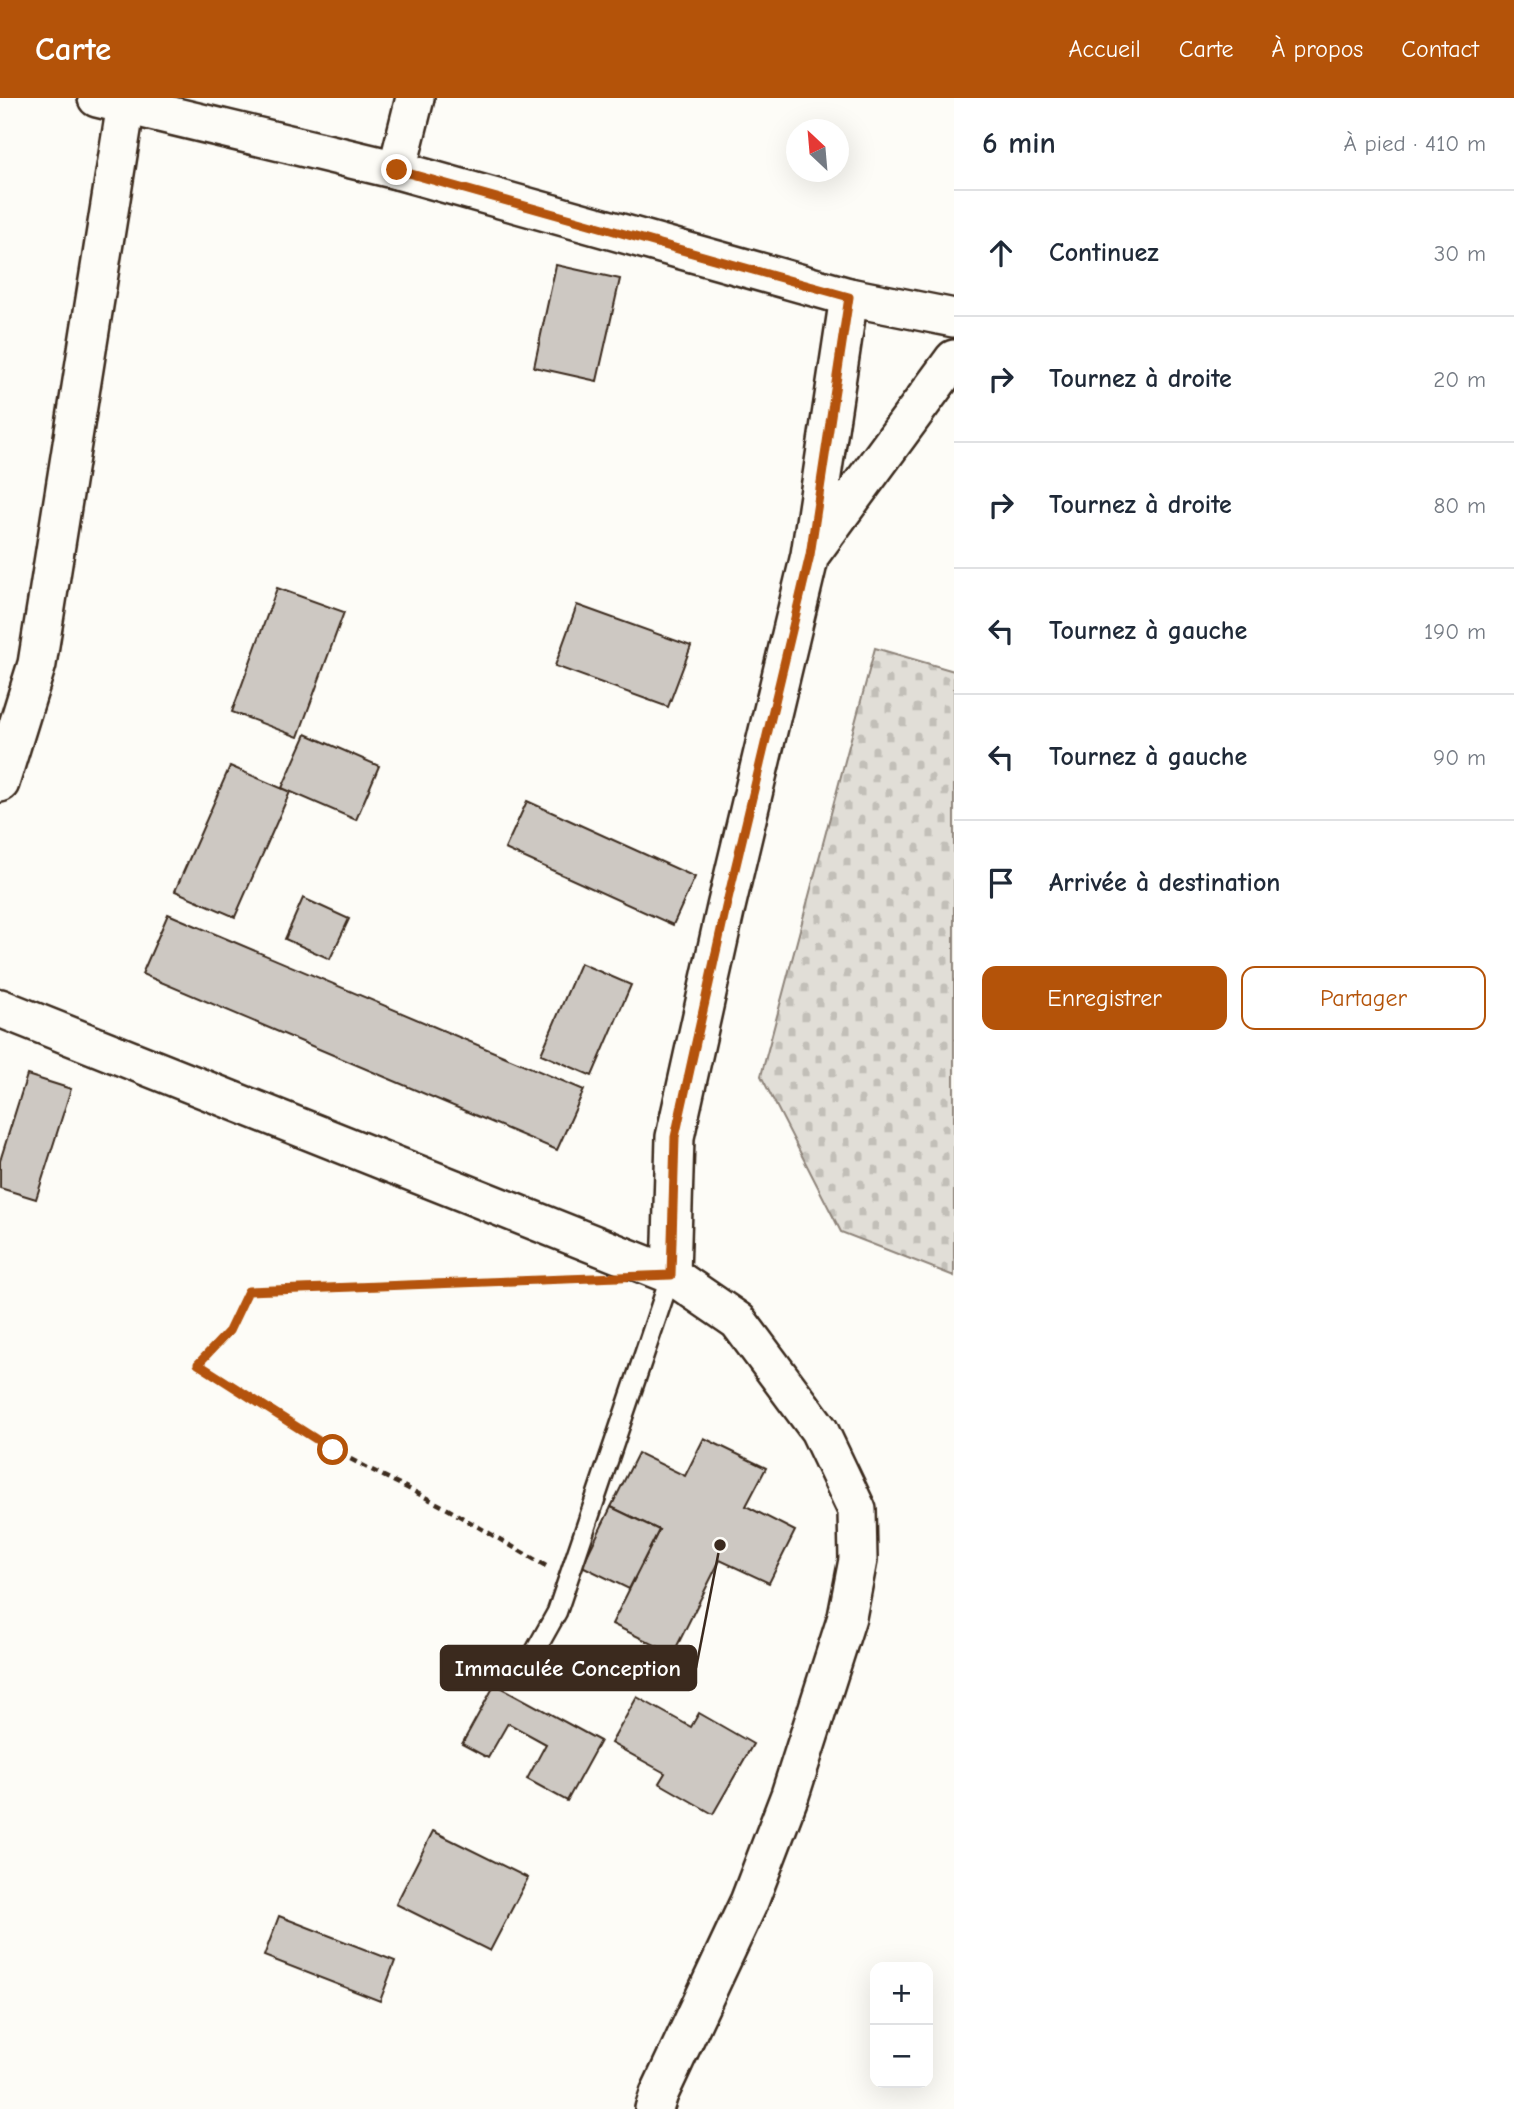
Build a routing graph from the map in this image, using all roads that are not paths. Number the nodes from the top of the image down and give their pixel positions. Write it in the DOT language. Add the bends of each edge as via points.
graph roads {
  1 [pos="415,98"];
  2 [pos="116,101"];
  3 [pos="397,170"];
  4 [pos="849,297"];
  5 [pos="954,318"];
  6 [pos="954,359"];
  7 [pos="810,555"];
  8 [pos="7,731"];
  9 [pos="0,783"];
  10 [pos="0,1008"];
  11 [pos="671,1275"];
  12 [pos="533,1655"];
  13 [pos="654,2109"];
  1 -- 3 [label="street"];
  2 -- 3 [label="street"];
  2 -- 8 [label="street" via="37,664"];
  3 -- 4 [label="street"];
  4 -- 5 [label="street"];
  4 -- 7 [label="street"];
  6 -- 7 [label="street"];
  7 -- 11 [label="street" via="675,1137"];
  8 -- 9 [label="street"];
  10 -- 11 [label="street"];
  11 -- 12 [label="lane" via="557,1612"];
  11 -- 13 [label="street" via="738,1321 819,1430 857,1510 858,1560 847,1617 790,1795 749,1902"];
}
